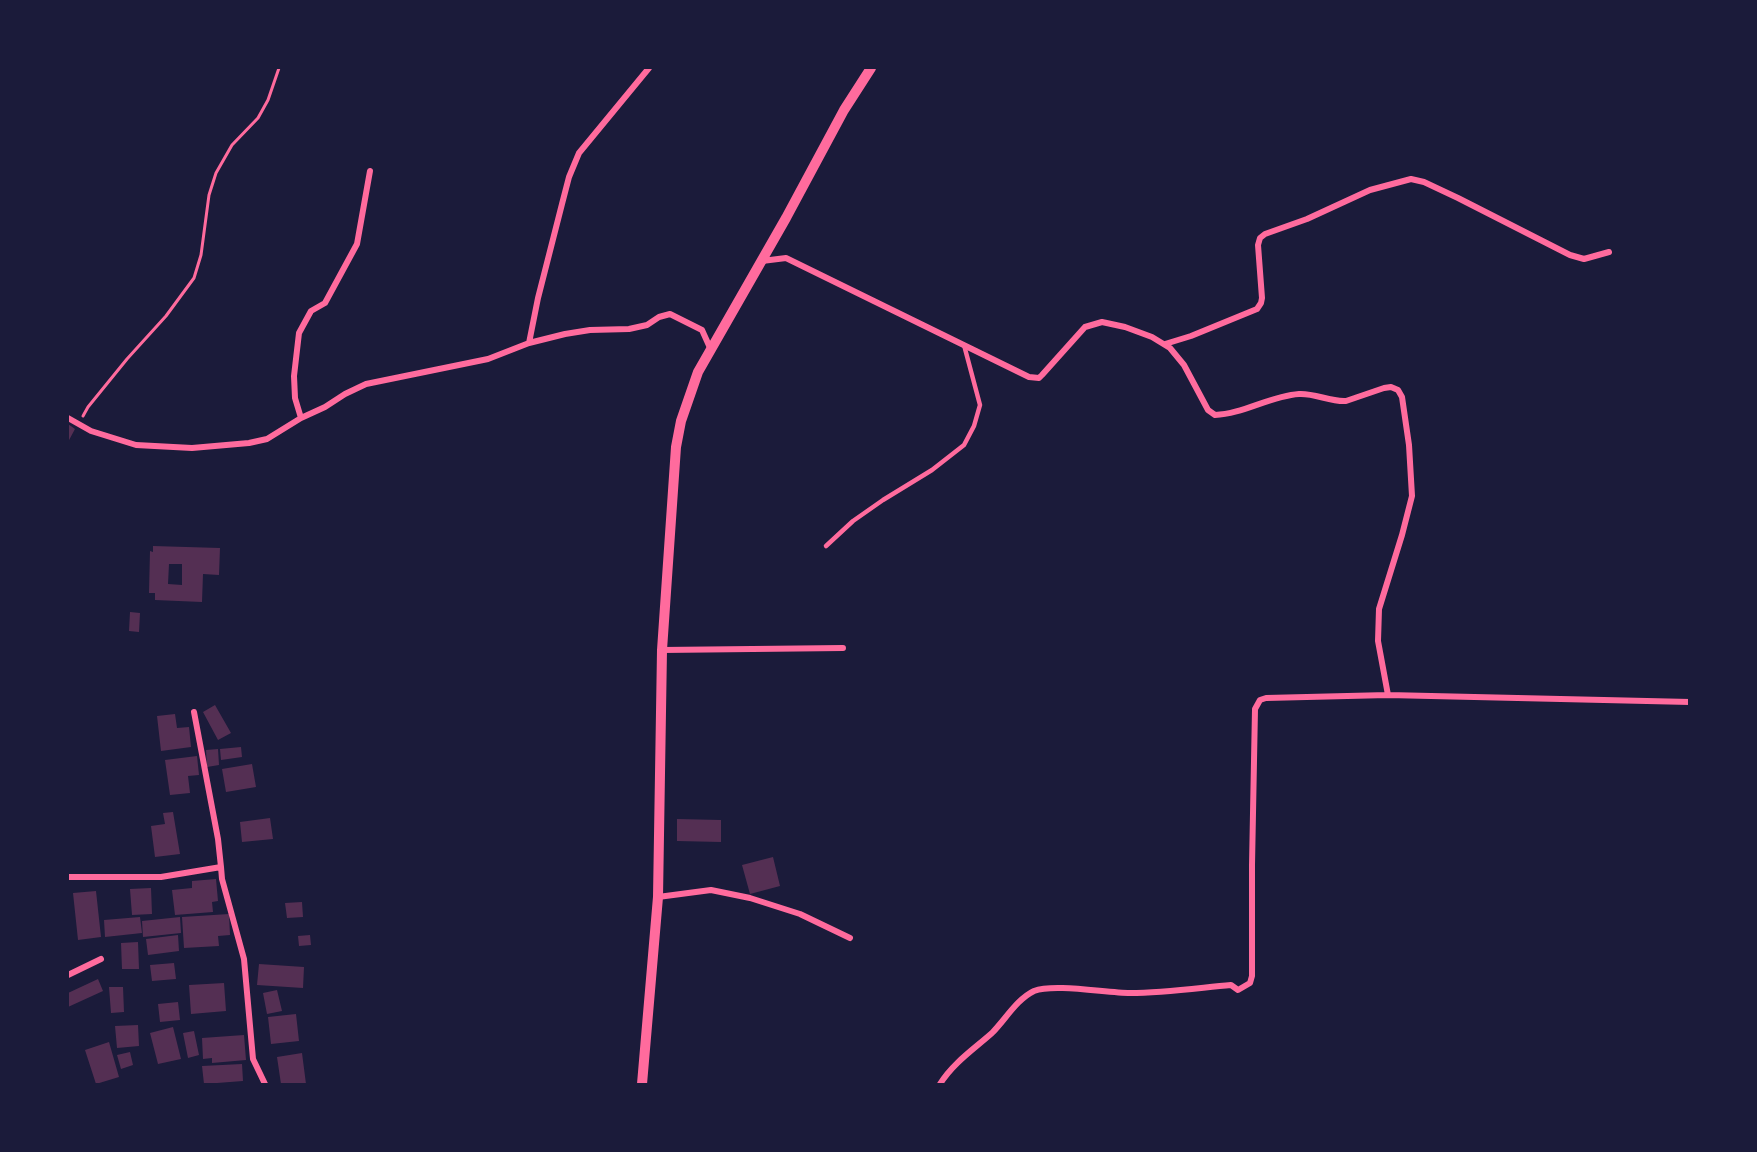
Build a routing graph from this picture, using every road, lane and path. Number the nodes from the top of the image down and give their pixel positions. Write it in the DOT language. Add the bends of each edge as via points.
graph roads {
  1 [pos="279,68"];
  2 [pos="649,68"];
  3 [pos="871,68"];
  4 [pos="370,171"];
  5 [pos="1609,252"];
  6 [pos="762,261"];
  7 [pos="529,343"];
  8 [pos="1165,344"];
  9 [pos="964,345"];
  10 [pos="711,350"];
  11 [pos="68,418"];
  12 [pos="301,418"];
  13 [pos="79,423"];
  14 [pos="826,546"];
  15 [pos="843,648"];
  16 [pos="662,650"];
  17 [pos="1388,694"];
  18 [pos="1689,702"];
  19 [pos="195,712"];
  20 [pos="221,867"];
  21 [pos="68,878"];
  22 [pos="657,897"];
  23 [pos="850,938"];
  24 [pos="101,959"];
  25 [pos="68,975"];
  26 [pos="265,1084"];
  27 [pos="642,1084"];
  28 [pos="940,1084"];
  1 -- 13 [label="path" via="258,118 232,146 216,173 194,278 88,406"];
  2 -- 7 [label="street" via="579,153 561,204"];
  3 -- 6 [label="street"];
  4 -- 12 [label="street" via="357,244 325,303 310,311 299,333 294,376"];
  5 -- 8 [label="street" via="1584,259 1570,255 1411,178 1370,190 1265,234 1258,245 1262,298 1257,309"];
  6 -- 9 [label="street" via="786,258"];
  6 -- 10 [label="street"];
  7 -- 10 [label="street" via="590,330 629,329 670,314 702,330"];
  7 -- 12 [label="street" via="488,360 366,384"];
  8 -- 9 [label="street" via="1125,327 1096,323 1085,327 1038,378"];
  8 -- 17 [label="street" via="1184,364 1208,410 1215,415 1297,394 1339,402 1384,388 1398,390 1410,445 1412,496 1379,609 1378,641"];
  9 -- 14 [label="lane" via="980,405 975,426 964,445 860,516"];
  10 -- 16 [label="street" via="688,396 676,447"];
  11 -- 13 [label="street"];
  12 -- 13 [label="street" via="267,439 192,448 136,445"];
  15 -- 16 [label="street"];
  16 -- 22 [label="street"];
  17 -- 18 [label="street"];
  17 -- 28 [label="street" via="1266,698 1255,709 1250,983 1238,990 1231,985 1132,993 1047,988 1035,991"];
  19 -- 20 [label="street"];
  20 -- 21 [label="street" via="161,877"];
  20 -- 26 [label="street" via="244,959 253,1059"];
  22 -- 23 [label="street" via="711,890 750,898 800,914"];
  22 -- 27 [label="street"];
  24 -- 25 [label="street"];
}
